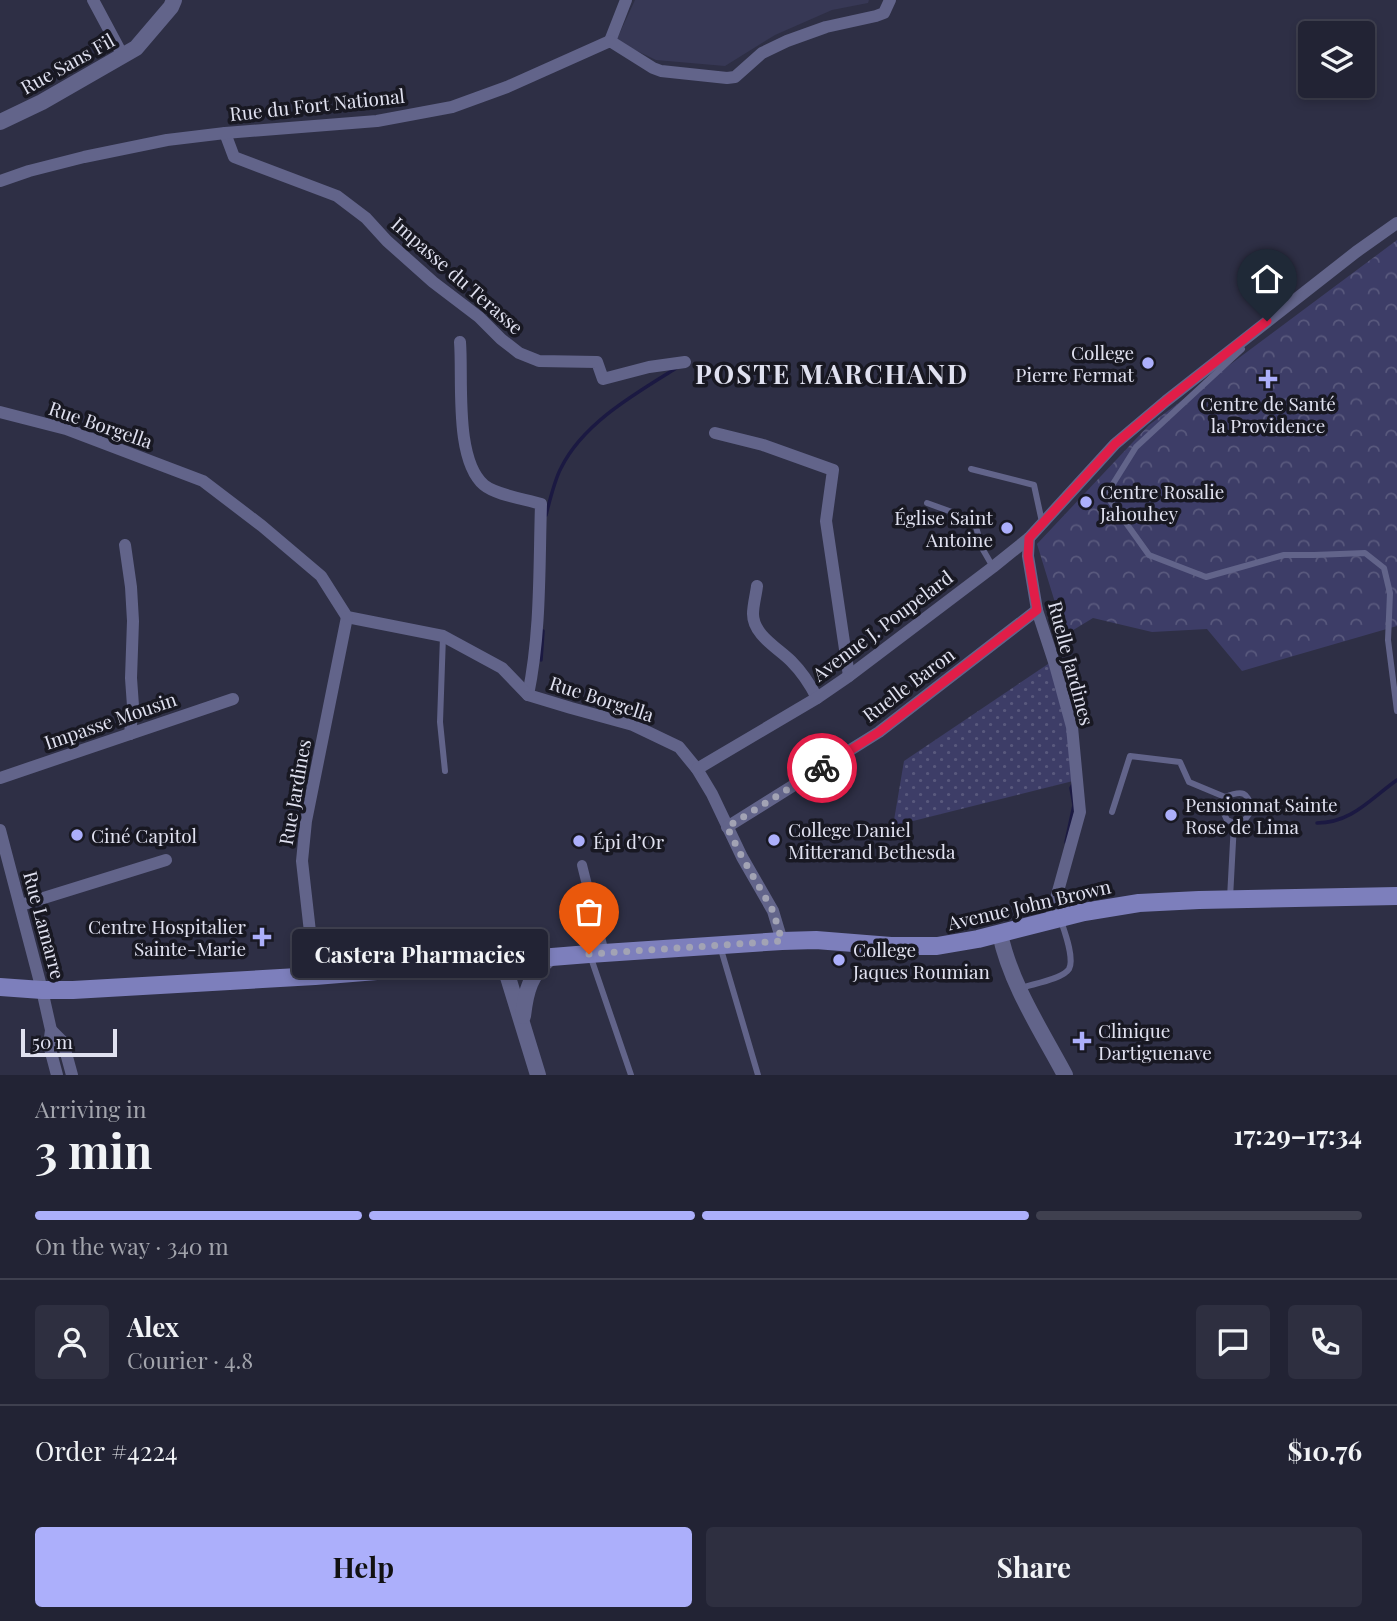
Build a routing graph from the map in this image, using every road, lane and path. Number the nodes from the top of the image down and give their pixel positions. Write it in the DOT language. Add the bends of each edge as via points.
graph roads {
  1 [pos="93,0"];
  2 [pos="174,0"];
  3 [pos="626,0"];
  4 [pos="890,0"];
  5 [pos="610,41"];
  6 [pos="123,56"];
  7 [pos="0,122"];
  8 [pos="225,133"];
  9 [pos="0,181"];
  10 [pos="1397,223"];
  11 [pos="1288,306"];
  12 [pos="460,342"];
  13 [pos="685,362"];
  14 [pos="0,412"];
  15 [pos="715,433"];
  16 [pos="971,470"];
  17 [pos="927,503"];
  18 [pos="1042,522"];
  19 [pos="1029,538"];
  20 [pos="125,545"];
  21 [pos="993,567"];
  22 [pos="757,586"];
  23 [pos="1037,610"];
  24 [pos="347,617"];
  25 [pos="443,636"];
  26 [pos="849,676"];
  27 [pos="528,695"];
  28 [pos="817,698"];
  29 [pos="233,699"];
  30 [pos="1397,711"];
  31 [pos="130,734"];
  32 [pos="698,769"];
  33 [pos="445,771"];
  34 [pos="0,778"];
  35 [pos="1225,797"];
  36 [pos="1112,812"];
  37 [pos="1234,823"];
  38 [pos="727,827"];
  39 [pos="1,839"];
  40 [pos="166,860"];
  41 [pos="582,865"];
  42 [pos="1397,896"];
  43 [pos="1230,900"];
  44 [pos="21,905"];
  45 [pos="1055,919"];
  46 [pos="1000,934"];
  47 [pos="782,941"];
  48 [pos="720,945"];
  49 [pos="597,953"];
  50 [pos="551,957"];
  51 [pos="503,961"];
  52 [pos="315,976"];
  53 [pos="0,987"];
  54 [pos="1019,988"];
  55 [pos="42,990"];
  56 [pos="522,1022"];
  57 [pos="51,1030"];
  58 [pos="57,1075"];
  59 [pos="72,1075"];
  60 [pos="538,1075"];
  61 [pos="631,1075"];
  62 [pos="758,1075"];
  63 [pos="1065,1075"];
  1 -- 6 [label="street"];
  2 -- 6 [label="street, Rue Sans Fil" via="136,48"];
  3 -- 5 [label="street"];
  4 -- 5 [label="street" via="884,13 786,41 762,53 735,77 661,71"];
  5 -- 8 [label="street, Rue du Fort National" via="452,107 377,121"];
  6 -- 7 [label="street, Rue Sans Fil"];
  8 -- 9 [label="street, Rue du Fort National" via="84,157"];
  8 -- 13 [label="street, Impasse du Terasse" via="234,157 337,196 519,353 540,361 597,362 603,379"];
  10 -- 11 [label="street, Avenue J. Poupelard"];
  11 -- 18 [label="street, Avenue J. Poupelard" via="1115,444"];
  11 -- 30 [label="lane" via="1136,447 1106,495 1149,555 1206,578 1283,555 1365,553 1384,568 1390,593 1388,640"];
  12 -- 27 [label="street" via="462,426 476,476 486,487 541,504 535,664"];
  14 -- 24 [label="street, Rue Borgella" via="66,429 203,481 321,576"];
  15 -- 26 [label="street" via="833,470 827,522"];
  16 -- 18 [label="lane" via="1034,485"];
  17 -- 21 [label="lane" via="974,520"];
  18 -- 19 [label="street, Avenue J. Poupelard"];
  19 -- 21 [label="street, Avenue J. Poupelard"];
  19 -- 23 [label="street, Ruelle Jardines"];
  20 -- 31 [label="street" via="133,621"];
  21 -- 26 [label="street, Avenue J. Poupelard"];
  22 -- 28 [label="street" via="752,617 759,631 790,660"];
  23 -- 38 [label="street, Ruelle Baron" via="879,732"];
  23 -- 45 [label="street, Ruelle Jardines" via="1072,727 1080,812"];
  24 -- 25 [label="street, Rue Borgella"];
  24 -- 52 [label="street, Rue Jardines" via="302,861"];
  25 -- 27 [label="street, Rue Borgella" via="502,668"];
  25 -- 33 [label="lane" via="440,722"];
  26 -- 28 [label="street, Avenue J. Poupelard"];
  27 -- 32 [label="street, Rue Borgella" via="633,725 679,747"];
  28 -- 32 [label="street, Avenue J. Poupelard"];
  29 -- 31 [label="street, Impasse Mousin"];
  31 -- 34 [label="street, Impasse Mousin"];
  32 -- 38 [label="street, Rue Borgella"];
  35 -- 36 [label="lane" via="1189,782 1180,762 1130,756"];
  35 -- 37 [label="lane" via="1221,807 1227,820"];
  35 -- 37 [label="lane" via="1238,792 1250,799 1252,810 1244,821"];
  37 -- 43 [label="lane"];
  38 -- 47 [label="street, Rue Borgella" via="773,911"];
  39 -- 44 [label="street, Rue Lamarre"];
  40 -- 44 [label="street"];
  41 -- 49 [label="street"];
  42 -- 43 [label="main road, Avenue John Brown"];
  43 -- 45 [label="main road, Avenue John Brown" via="1139,903"];
  44 -- 55 [label="street, Rue Lamarre"];
  45 -- 46 [label="main road, Avenue John Brown"];
  45 -- 54 [label="lane" via="1070,952 1068,971"];
  46 -- 47 [label="main road, Avenue John Brown" via="924,946"];
  46 -- 54 [label="street"];
  47 -- 48 [label="main road, Avenue John Brown"];
  48 -- 49 [label="main road, Avenue John Brown"];
  48 -- 62 [label="lane"];
  49 -- 50 [label="main road, Avenue John Brown"];
  49 -- 61 [label="lane"];
  50 -- 51 [label="main road, Avenue John Brown"];
  50 -- 56 [label="street" via="529,984"];
  51 -- 52 [label="main road, Avenue John Brown"];
  51 -- 56 [label="street"];
  52 -- 55 [label="main road, Avenue John Brown"];
  53 -- 55 [label="main road, Avenue John Brown"];
  54 -- 63 [label="street"];
  55 -- 57 [label="street, Rue Lamarre"];
  56 -- 60 [label="street"];
  57 -- 58 [label="street, Rue Lamarre" via="49,1045"];
  57 -- 59 [label="street, Rue Lamarre" via="63,1042"];
}
